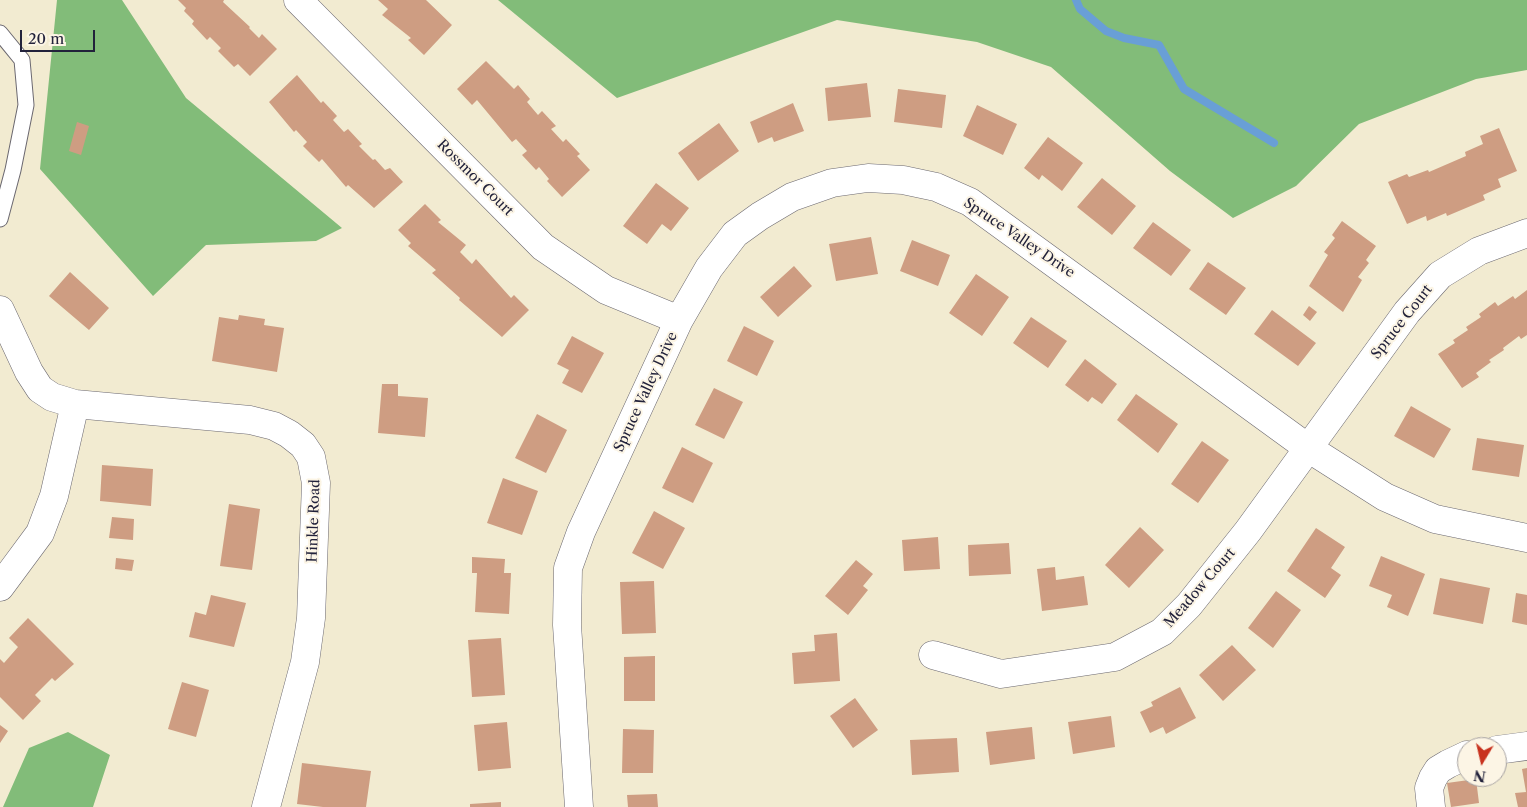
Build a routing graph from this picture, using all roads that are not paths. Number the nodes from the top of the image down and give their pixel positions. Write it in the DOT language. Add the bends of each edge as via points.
graph roads {
  1 [pos="298,0"];
  2 [pos="0,33"];
  3 [pos="0,219"];
  4 [pos="1527,233"];
  5 [pos="0,310"];
  6 [pos="679,320"];
  7 [pos="76,404"];
  8 [pos="1308,448"];
  9 [pos="1527,538"];
  10 [pos="0,587"];
  11 [pos="933,655"];
  12 [pos="1527,746"];
  13 [pos="1507,749"];
  14 [pos="1457,760"];
  15 [pos="266,807"];
  16 [pos="579,807"];
  17 [pos="1431,807"];
  1 -- 6 [label="street, Rossmor Court" via="543,247 606,290"];
  2 -- 3 [label="lane" via="22,60 26,106"];
  4 -- 8 [label="street, Spruce Court" via="1479,251 1440,275 1407,312"];
  5 -- 7 [label="street, Hinkle Road" via="40,389 52,397"];
  6 -- 8 [label="street, Spruce Valley Drive" via="709,268 735,234 760,216 792,197 832,183 868,178 904,180 936,187 970,202"];
  6 -- 16 [label="street, Spruce Valley Drive" via="581,532 568,568 567,624"];
  7 -- 10 [label="street" via="54,496 40,533"];
  7 -- 15 [label="street, Hinkle Road" via="250,420 289,434 312,456 316,483 305,662"];
  8 -- 9 [label="street, Spruce Valley Drive" via="1385,497 1435,519"];
  8 -- 11 [label="street, Meadow Court" via="1248,531 1189,605 1162,632 1114,657 1001,674"];
  12 -- 13 [label="street"];
  14 -- 17 [label="street" via="1433,778"];
}
